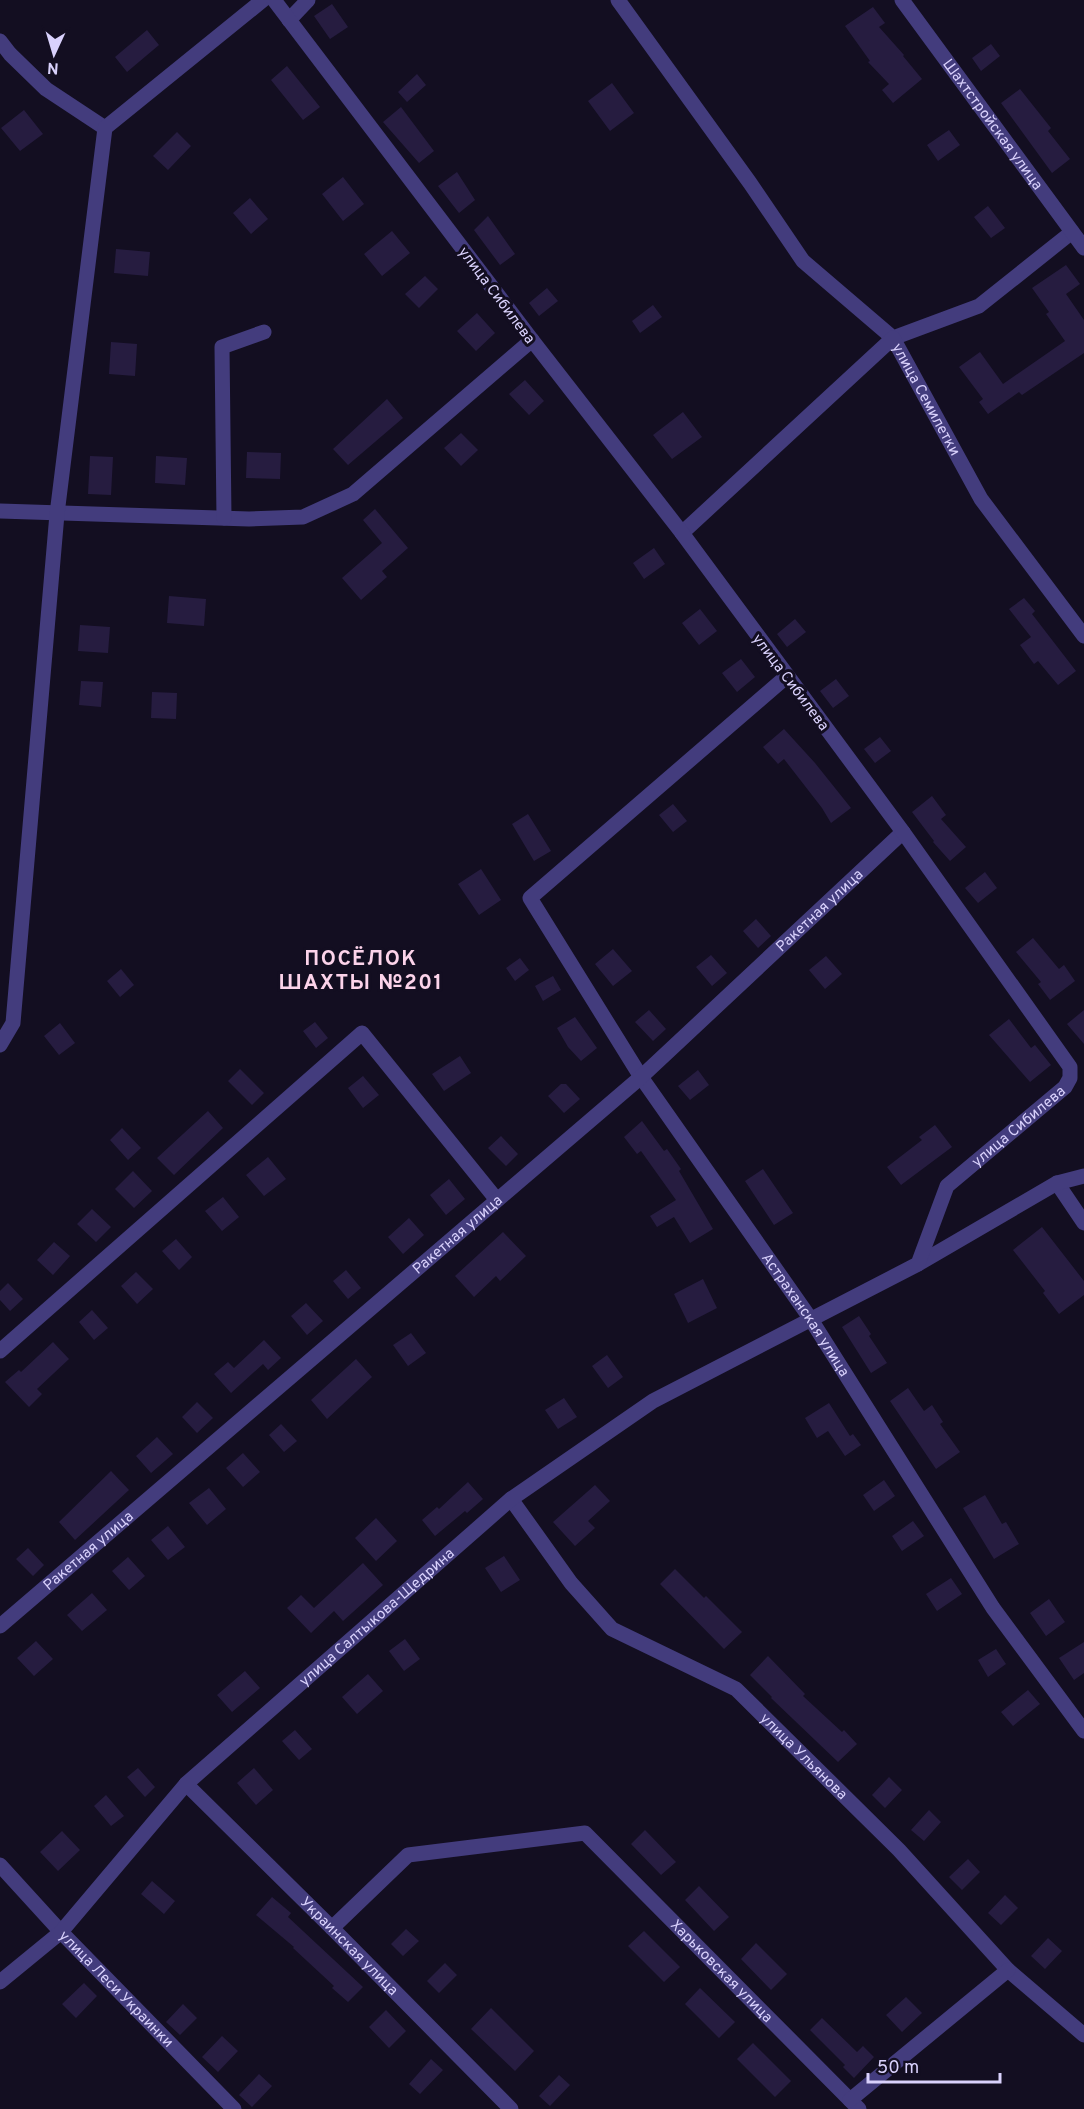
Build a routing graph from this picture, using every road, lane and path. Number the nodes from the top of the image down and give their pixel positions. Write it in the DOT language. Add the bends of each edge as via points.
graph roads {
  1 [pos="263,0"];
  2 [pos="274,0"];
  3 [pos="308,0"];
  4 [pos="618,0"];
  5 [pos="902,0"];
  6 [pos="289,20"];
  7 [pos="0,41"];
  8 [pos="105,128"];
  9 [pos="1072,232"];
  10 [pos="1084,248"];
  11 [pos="264,332"];
  12 [pos="893,338"];
  13 [pos="532,340"];
  14 [pos="0,511"];
  15 [pos="57,514"];
  16 [pos="224,518"];
  17 [pos="682,533"];
  18 [pos="1084,636"];
  19 [pos="786,677"];
  20 [pos="903,831"];
  21 [pos="0,1046"];
  22 [pos="641,1077"];
  23 [pos="1084,1176"];
  24 [pos="1057,1183"];
  25 [pos="497,1200"];
  26 [pos="1084,1223"];
  27 [pos="918,1264"];
  28 [pos="810,1318"];
  29 [pos="0,1351"];
  30 [pos="511,1499"];
  31 [pos="0,1626"];
  32 [pos="1084,1731"];
  33 [pos="186,1784"];
  34 [pos="0,1865"];
  35 [pos="332,1928"];
  36 [pos="61,1932"];
  37 [pos="1008,1970"];
  38 [pos="0,1982"];
  39 [pos="1084,2035"];
  40 [pos="854,2104"];
  41 [pos="234,2109"];
  42 [pos="511,2109"];
  1 -- 8 [label="street"];
  2 -- 6 [label="street, улица Сибилева"];
  3 -- 6 [label="street"];
  4 -- 12 [label="street" via="802,261"];
  5 -- 9 [label="street, Шахтстройская улица"];
  6 -- 13 [label="street, улица Сибилева"];
  7 -- 8 [label="street" via="46,89"];
  8 -- 15 [label="street"];
  9 -- 10 [label="street, Шахтстройская улица"];
  9 -- 12 [label="street" via="979,306"];
  11 -- 16 [label="street" via="222,347"];
  12 -- 17 [label="street, улица Семилетки"];
  12 -- 18 [label="street, улица Семилетки" via="981,499"];
  13 -- 16 [label="street" via="353,494 303,517"];
  13 -- 17 [label="street, улица Сибилева"];
  14 -- 15 [label="street"];
  15 -- 16 [label="street"];
  15 -- 21 [label="street" via="13,1023"];
  17 -- 19 [label="street, улица Сибилева"];
  19 -- 20 [label="street, улица Сибилева"];
  19 -- 22 [label="street, Астраханская улица" via="530,898"];
  20 -- 22 [label="street, Ракетная улица"];
  20 -- 27 [label="street, улица Сибилева" via="1070,1067 1065,1087 947,1186"];
  22 -- 25 [label="street, Ракетная улица"];
  22 -- 28 [label="street, Астраханская улица"];
  23 -- 24 [label="street"];
  24 -- 26 [label="street"];
  24 -- 27 [label="street"];
  25 -- 29 [label="street" via="362,1033"];
  25 -- 31 [label="street, Ракетная улица"];
  27 -- 28 [label="street"];
  28 -- 30 [label="street, улица Салтыкова-Щедрина" via="653,1401"];
  28 -- 32 [label="street, Астраханская улица" via="993,1608"];
  30 -- 33 [label="street, улица Салтыкова-Щедрина"];
  30 -- 37 [label="street, улица Ульянова" via="571,1583 612,1629 736,1689 899,1850"];
  33 -- 35 [label="street, Украинская улица"];
  33 -- 36 [label="street, улица Салтыкова-Щедрина"];
  34 -- 36 [label="street, улица Леси Украинки"];
  35 -- 40 [label="street, Харьковская улица" via="408,1855 585,1833"];
  35 -- 42 [label="street, Украинская улица"];
  36 -- 38 [label="street, улица Салтыкова-Щедрина"];
  36 -- 41 [label="street, улица Леси Украинки"];
  37 -- 39 [label="street, улица Ульянова"];
  37 -- 40 [label="street"];
}
